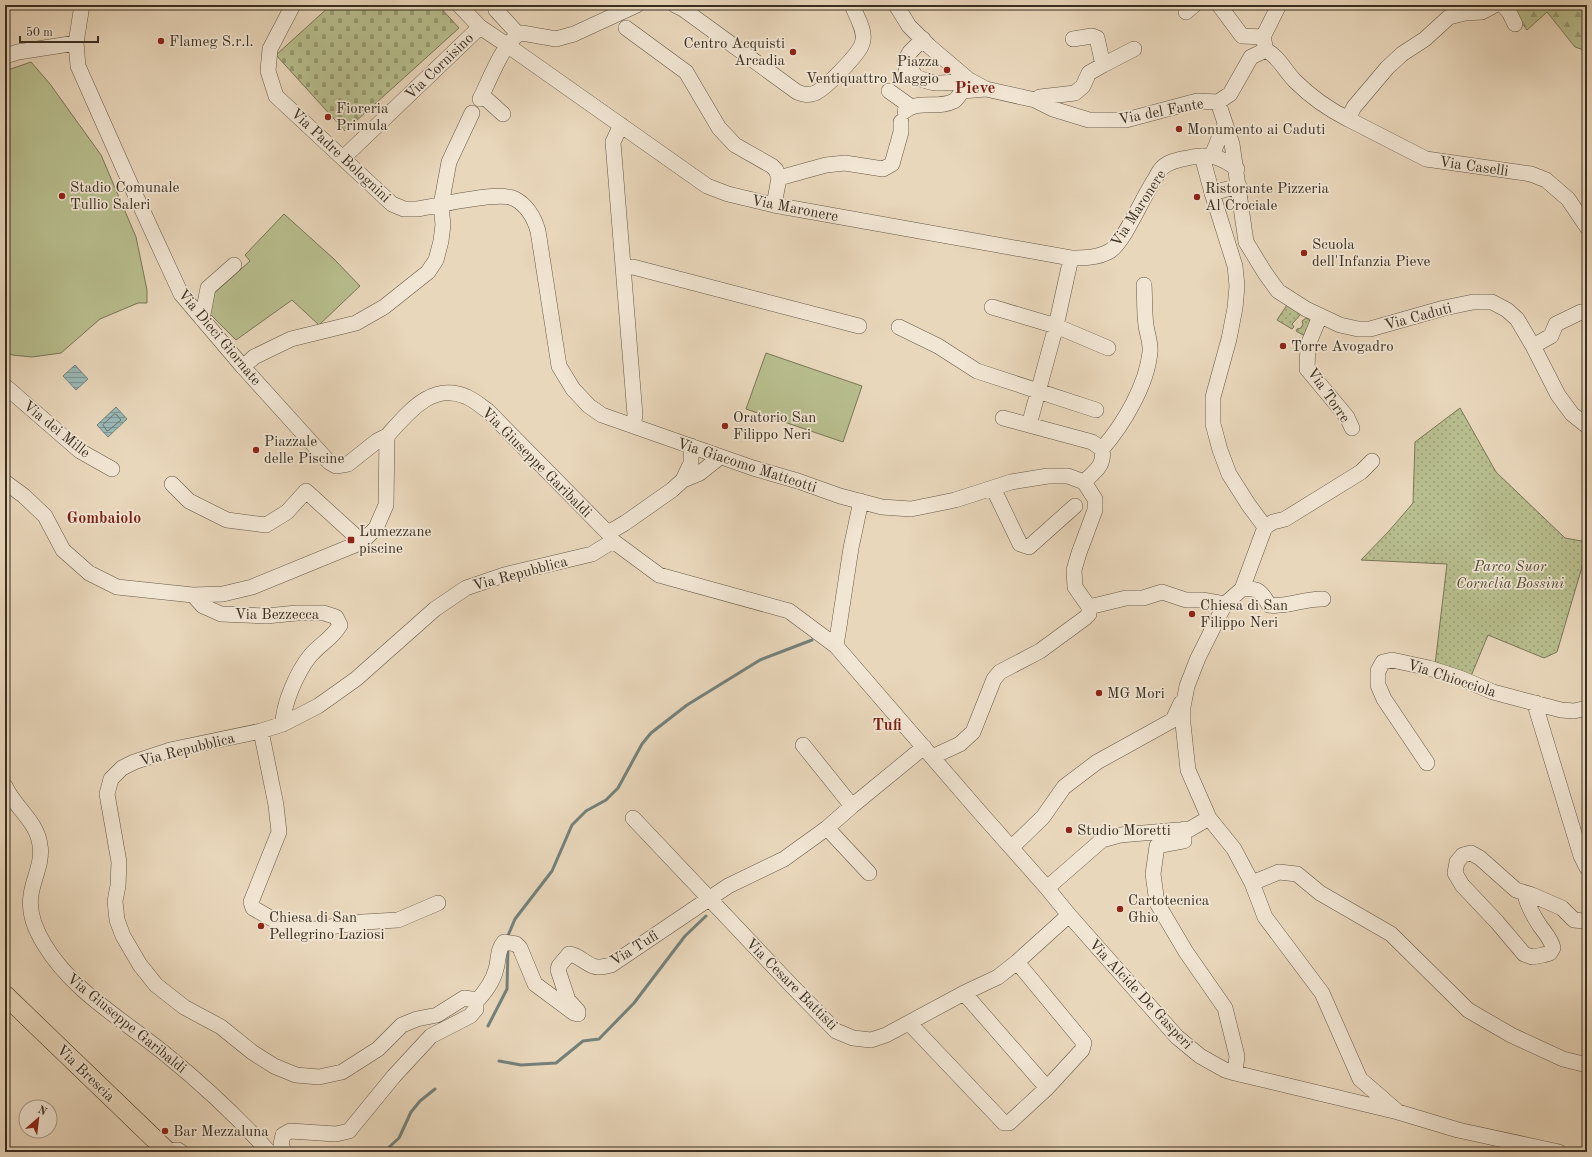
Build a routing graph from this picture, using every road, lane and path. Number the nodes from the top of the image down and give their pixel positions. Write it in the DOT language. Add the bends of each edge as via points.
graph roads {
  1 [pos="82,5"];
  2 [pos="293,5"];
  3 [pos="459,5"];
  4 [pos="498,5"];
  5 [pos="675,5"];
  6 [pos="852,5"];
  7 [pos="896,5"];
  8 [pos="1219,5"];
  9 [pos="1279,5"];
  10 [pos="1495,5"];
  11 [pos="1503,5"];
  12 [pos="633,6"];
  13 [pos="1515,24"];
  14 [pos="480,27"];
  15 [pos="626,28"];
  16 [pos="512,39"];
  17 [pos="923,39"];
  18 [pos="1073,39"];
  19 [pos="76,43"];
  20 [pos="1264,44"];
  21 [pos="1134,49"];
  22 [pos="5,56"];
  23 [pos="1103,65"];
  24 [pos="969,80"];
  25 [pos="986,89"];
  26 [pos="889,91"];
  27 [pos="1035,100"];
  28 [pos="1218,102"];
  29 [pos="472,113"];
  30 [pos="905,113"];
  31 [pos="503,114"];
  32 [pos="1348,119"];
  33 [pos="1225,124"];
  34 [pos="621,126"];
  35 [pos="1207,156"];
  36 [pos="344,158"];
  37 [pos="1237,169"];
  38 [pos="779,178"];
  39 [pos="1239,186"];
  40 [pos="1212,193"];
  41 [pos="441,205"];
  42 [pos="774,205"];
  43 [pos="1587,227"];
  44 [pos="1071,258"];
  45 [pos="234,265"];
  46 [pos="623,268"];
  47 [pos="1144,285"];
  48 [pos="992,308"];
  49 [pos="1581,312"];
  50 [pos="1320,316"];
  51 [pos="202,319"];
  52 [pos="859,326"];
  53 [pos="1056,326"];
  54 [pos="899,327"];
  55 [pos="1533,346"];
  56 [pos="1108,348"];
  57 [pos="242,367"];
  58 [pos="5,386"];
  59 [pos="1038,391"];
  60 [pos="1096,410"];
  61 [pos="1003,418"];
  62 [pos="1029,425"];
  63 [pos="634,426"];
  64 [pos="1587,426"];
  65 [pos="1352,428"];
  66 [pos="387,436"];
  67 [pos="691,446"];
  68 [pos="1102,449"];
  69 [pos="720,457"];
  70 [pos="1372,461"];
  71 [pos="112,469"];
  72 [pos="683,480"];
  73 [pos="5,482"];
  74 [pos="1084,482"];
  75 [pos="172,484"];
  76 [pos="993,488"];
  77 [pos="861,501"];
  78 [pos="1075,506"];
  79 [pos="1265,527"];
  80 [pos="610,537"];
  81 [pos="362,542"];
  82 [pos="1244,583"];
  83 [pos="194,595"];
  84 [pos="1323,599"];
  85 [pos="1089,607"];
  86 [pos="1219,607"];
  87 [pos="836,646"];
  88 [pos="1184,700"];
  89 [pos="1536,702"];
  90 [pos="1587,708"];
  91 [pos="283,724"];
  92 [pos="261,731"];
  93 [pos="803,745"];
  94 [pos="928,752"];
  95 [pos="1427,763"];
  96 [pos="5,786"];
  97 [pos="852,806"];
  98 [pos="633,818"];
  99 [pos="1209,818"];
  100 [pos="827,828"];
  101 [pos="1184,829"];
  102 [pos="1012,847"];
  103 [pos="1587,868"];
  104 [pos="869,873"];
  105 [pos="1252,884"];
  106 [pos="1047,888"];
  107 [pos="1524,894"];
  108 [pos="709,898"];
  109 [pos="438,903"];
  110 [pos="1069,915"];
  111 [pos="1587,920"];
  112 [pos="1018,962"];
  113 [pos="964,993"];
  114 [pos="5,995"];
  115 [pos="476,1002"];
  116 [pos="910,1024"];
  117 [pos="1587,1065"];
  118 [pos="1235,1073"];
  119 [pos="1360,1079"];
  120 [pos="1047,1088"];
  121 [pos="1348,1100"];
  122 [pos="1398,1112"];
  123 [pos="172,1152"];
  124 [pos="269,1152"];
  125 [pos="284,1152"];
  126 [pos="1559,1152"];
  1 -- 19 [label="street, Via Dieci Giornate"];
  2 -- 36 [label="street, Via Padre Bolognini" via="270,49 268,71 276,96"];
  3 -- 14 [label="street"];
  4 -- 16 [label="street" via="496,10"];
  5 -- 6 [label="street" via="683,8 797,92 806,95 822,89 863,43 863,31"];
  7 -- 17 [label="street, Via del Fante" via="909,26"];
  8 -- 20 [label="street" via="1242,36"];
  9 -- 20 [label="street"];
  10 -- 32 [label="street" via="1482,12 1465,12 1449,17 1387,68 1354,107"];
  11 -- 13 [label="street"];
  12 -- 16 [label="street" via="574,34 556,39 522,33"];
  14 -- 16 [label="street, Via Cornisino"];
  14 -- 36 [label="street, Via Cornisino"];
  15 -- 38 [label="street" via="686,72 719,128 735,145 772,166"];
  16 -- 31 [label="street" via="481,97"];
  16 -- 34 [label="street, Via Cornisino"];
  17 -- 24 [label="street, Via del Fante"];
  17 -- 24 [label="street" via="905,61 911,74 939,84"];
  18 -- 23 [label="street" via="1092,36 1097,38"];
  19 -- 22 [label="street"];
  19 -- 51 [label="street, Via Dieci Giornate" via="78,66 134,192 181,294"];
  20 -- 28 [label="street" via="1251,56 1230,94"];
  20 -- 32 [label="street, Via Caselli" via="1294,81 1324,106"];
  21 -- 23 [label="street"];
  23 -- 27 [label="street" via="1089,73 1083,86 1075,94 1040,97"];
  24 -- 25 [label="street, Via del Fante"];
  25 -- 27 [label="street, Via del Fante"];
  25 -- 30 [label="street" via="962,91 954,101"];
  26 -- 30 [label="street"];
  27 -- 28 [label="street, Via del Fante" via="1052,109 1089,120 1106,121 1126,120 1197,101"];
  28 -- 33 [label="street, Via del Fante"];
  29 -- 41 [label="street" via="449,162"];
  30 -- 38 [label="street" via="892,164 883,169 845,163 826,165"];
  32 -- 43 [label="street, Via Caselli" via="1426,159 1531,174 1546,180 1568,199"];
  33 -- 35 [label="street"];
  33 -- 37 [label="street, Via del Fante"];
  34 -- 42 [label="street, Via Maronere" via="707,186"];
  34 -- 46 [label="street" via="613,142"];
  35 -- 37 [label="street" via="1226,161"];
  35 -- 40 [label="street"];
  35 -- 44 [label="street, Via Maronere" via="1175,161 1163,167 1120,241 1110,251 1088,259"];
  36 -- 41 [label="street, Via Padre Bolognini" via="392,204 404,209"];
  37 -- 39 [label="street, Via Caduti"];
  38 -- 42 [label="street"];
  39 -- 40 [label="street"];
  39 -- 50 [label="street, Via Caduti" via="1246,242 1258,262 1278,291"];
  40 -- 79 [label="street" via="1235,266 1237,286 1230,339 1213,398 1213,424 1229,474"];
  41 -- 57 [label="street" via="442,230 436,260 428,272 412,286 384,307 356,323 291,339 254,357"];
  41 -- 63 [label="street, Via Padre Bolognini" via="497,196 514,198 527,208 535,219 538,231 559,366 573,389 589,406 602,415"];
  42 -- 44 [label="street, Via Maronere"];
  44 -- 53 [label="street"];
  45 -- 51 [label="street" via="208,288"];
  46 -- 52 [label="street" via="633,267"];
  46 -- 63 [label="street"];
  47 -- 68 [label="street" via="1150,350 1148,365 1125,417"];
  48 -- 53 [label="street"];
  49 -- 55 [label="street" via="1556,324 1551,336"];
  50 -- 55 [label="street, Via Caduti" via="1340,325 1370,329 1444,308 1473,302 1492,302 1517,319"];
  50 -- 65 [label="street, Via Torre" via="1308,345 1307,369 1347,417"];
  51 -- 57 [label="street, Via Dieci Giornate"];
  53 -- 56 [label="street"];
  53 -- 59 [label="street"];
  54 -- 59 [label="street" via="938,346 977,371"];
  55 -- 64 [label="street, Via Caduti" via="1558,395 1572,414"];
  57 -- 66 [label="street, Via Dieci Giornate" via="329,462 336,466 348,464"];
  58 -- 71 [label="street, Via dei Mille" via="80,451"];
  59 -- 60 [label="street"];
  59 -- 62 [label="street"];
  61 -- 62 [label="street"];
  62 -- 68 [label="street" via="1092,442"];
  63 -- 67 [label="street, Via Giacomo Matteotti"];
  66 -- 80 [label="street, Via Giuseppe Garibaldi" via="413,408 428,397 450,392 468,397 488,411"];
  66 -- 81 [label="street" via="386,505 376,528"];
  67 -- 69 [label="street, Via Giacomo Matteotti"];
  67 -- 72 [label="street" via="691,463"];
  68 -- 74 [label="street" via="1104,457 1101,466"];
  69 -- 72 [label="street" via="700,473"];
  69 -- 77 [label="street, Via Giacomo Matteotti"];
  70 -- 79 [label="street" via="1361,472 1284,519"];
  72 -- 80 [label="street"];
  73 -- 83 [label="street" via="45,516 63,550 89,573 117,587"];
  74 -- 76 [label="street, Via Giacomo Matteotti" via="1068,476 1048,476 1011,482"];
  74 -- 85 [label="street" via="1095,499 1095,510 1074,570 1075,587"];
  75 -- 81 [label="street" via="189,501 227,520 266,525 287,512 306,491"];
  76 -- 77 [label="street, Via Giacomo Matteotti" via="955,500 911,509 882,507"];
  76 -- 78 [label="street" via="1020,544 1029,547"];
  77 -- 87 [label="street"];
  79 -- 82 [label="street"];
  80 -- 87 [label="street, Via Alcide De Gasperi" via="659,575 789,611"];
  80 -- 91 [label="street, Via Repubblica" via="592,554 504,575 466,588 435,610 356,679 318,706"];
  81 -- 83 [label="street" via="252,587 223,594"];
  82 -- 84 [label="street" via="1263,595 1268,605 1275,606 1311,598"];
  82 -- 86 [label="street"];
  83 -- 91 [label="street, Via Bezzecca" via="203,606 220,614 266,616 324,613 336,617 340,625 335,635 310,656 297,676 283,714"];
  85 -- 86 [label="street" via="1126,598 1143,598 1162,592"];
  85 -- 94 [label="street, Via Tufi" via="1090,614 1040,651 1000,672 994,679 973,732 960,744"];
  86 -- 88 [label="street" via="1211,634 1198,658"];
  87 -- 94 [label="street, Via Alcide De Gasperi"];
  88 -- 99 [label="street" via="1182,724 1188,770"];
  88 -- 102 [label="street" via="1173,720 1097,762 1064,787 1043,817"];
  89 -- 90 [label="street, Via Chiocciola" via="1561,710"];
  89 -- 95 [label="street, Via Chiocciola" via="1493,692 1429,668 1392,660 1383,662 1378,671 1378,685 1384,699"];
  89 -- 103 [label="street" via="1581,856"];
  91 -- 92 [label="street, Via Repubblica"];
  92 -- 109 [label="street" via="279,832 251,902 253,908 281,924 316,929 398,920"];
  92 -- 115 [label="street, Via Repubblica" via="170,750 134,762 122,768 111,779 108,794 119,862 115,901 117,920 140,965 156,985 184,1007 221,1027 274,1066 296,1075 319,1077 342,1072 378,1049 402,1025 437,1015 464,998"];
  93 -- 97 [label="street"];
  94 -- 97 [label="street, Via Tufi"];
  94 -- 102 [label="street, Via Alcide De Gasperi"];
  96 -- 124 [label="street, Via Giuseppe Garibaldi" via="9,796 32,823 40,845 39,868 31,895 31,918 44,944 66,975 219,1100"];
  97 -- 100 [label="street, Via Tufi"];
  98 -- 108 [label="street"];
  99 -- 101 [label="street"];
  99 -- 105 [label="street" via="1234,849"];
  100 -- 104 [label="street"];
  100 -- 108 [label="street, Via Tufi" via="784,859"];
  101 -- 106 [label="street" via="1120,835 1102,840"];
  101 -- 118 [label="street" via="1184,841 1157,846 1153,874 1157,903 1186,952 1225,1008 1237,1056"];
  102 -- 106 [label="street, Via Alcide De Gasperi"];
  105 -- 117 [label="street" via="1279,872 1297,874 1320,893 1391,934 1468,1010 1562,1059"];
  105 -- 119 [label="street" via="1265,917 1322,994"];
  106 -- 110 [label="street, Via Alcide De Gasperi"];
  107 -- 107 [label="street" via="1508,885 1480,858 1471,853 1463,855 1457,862 1455,873 1462,885 1524,954 1532,958 1550,953 1553,948"];
  107 -- 111 [label="street" via="1562,908 1574,920"];
  108 -- 115 [label="street, Via Tufi" via="611,965 597,967 574,954 569,954 558,970 568,1000 578,1014 535,984 520,948 507,942 500,947 496,970 489,987"];
  108 -- 116 [label="street, Via Cesare Battisti" via="836,1031 852,1038 871,1040"];
  110 -- 112 [label="street, Via Cesare Battisti"];
  110 -- 118 [label="street, Via Alcide De Gasperi" via="1177,1037 1200,1056"];
  112 -- 113 [label="street, Via Cesare Battisti" via="998,977"];
  112 -- 120 [label="street" via="1084,1043 1082,1050"];
  113 -- 116 [label="street, Via Cesare Battisti"];
  113 -- 120 [label="street"];
  114 -- 123 [label="main road, Via Brescia"];
  115 -- 125 [label="street" via="476,1009 470,1016 431,1036 349,1131 336,1134 290,1131 283,1135 281,1144"];
  116 -- 120 [label="street" via="1004,1123 1009,1123"];
  118 -- 121 [label="street, Via Alcide De Gasperi"];
  119 -- 121 [label="street"];
  119 -- 122 [label="street"];
  121 -- 122 [label="street, Via Alcide De Gasperi"];
  122 -- 126 [label="street, Via Alcide De Gasperi" via="1458,1130"];
}
